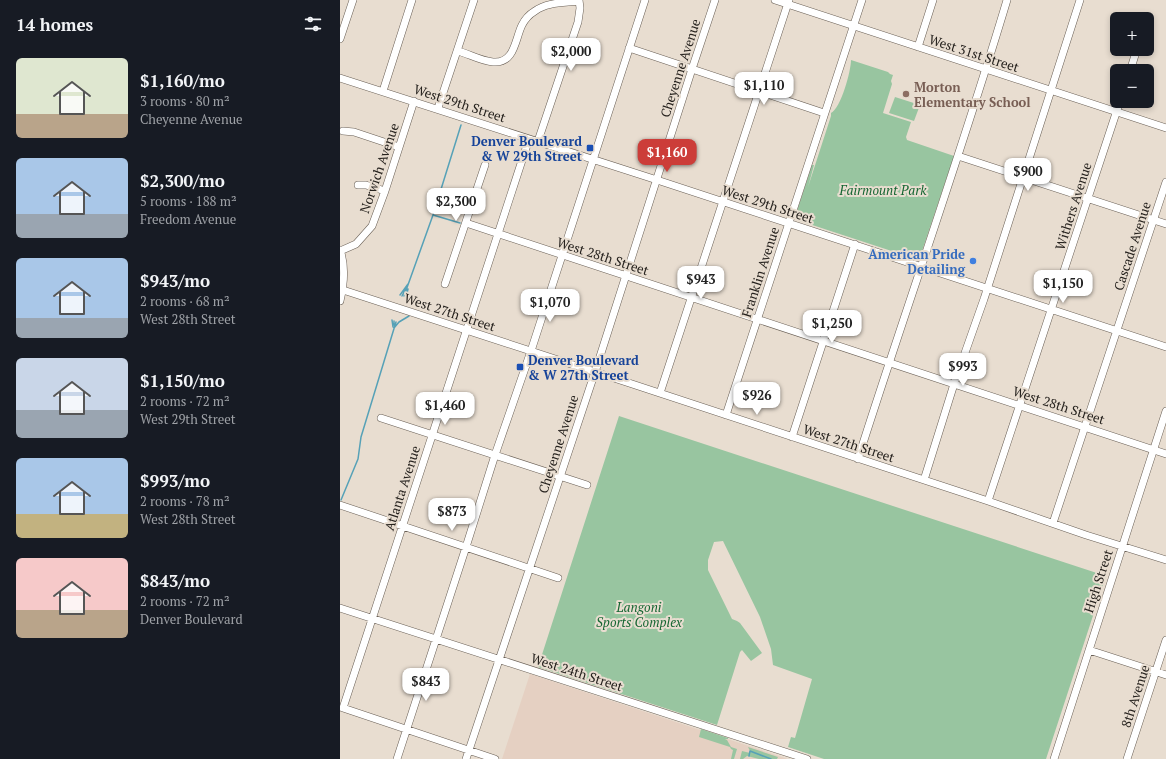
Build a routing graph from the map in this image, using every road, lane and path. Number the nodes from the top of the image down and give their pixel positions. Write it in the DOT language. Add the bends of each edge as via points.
graph roads {
  1 [pos="353,0"];
  2 [pos="412,0"];
  3 [pos="474,0"];
  4 [pos="645,0"];
  5 [pos="716,0"];
  6 [pos="775,0"];
  7 [pos="862,0"];
  8 [pos="933,0"];
  9 [pos="1007,0"];
  10 [pos="1080,0"];
  11 [pos="579,1"];
  12 [pos="788,2"];
  13 [pos="854,26"];
  14 [pos="340,39"];
  15 [pos="918,47"];
  16 [pos="629,48"];
  17 [pos="458,51"];
  18 [pos="692,69"];
  19 [pos="986,70"];
  20 [pos="340,78"];
  21 [pos="1051,90"];
  22 [pos="383,91"];
  23 [pos="759,91"];
  24 [pos="414,101"];
  25 [pos="438,108"];
  26 [pos="1117,108"];
  27 [pos="1116,112"];
  28 [pos="824,113"];
  29 [pos="1166,128"];
  30 [pos="343,131"];
  31 [pos="529,139"];
  32 [pos="538,141"];
  33 [pos="399,147"];
  34 [pos="958,156"];
  35 [pos="593,159"];
  36 [pos="485,165"];
  37 [pos="1023,177"];
  38 [pos="657,180"];
  39 [pos="1166,182"];
  40 [pos="358,185"];
  41 [pos="385,191"];
  42 [pos="1088,198"];
  43 [pos="723,202"];
  44 [pos="1154,220"];
  45 [pos="789,223"];
  46 [pos="466,224"];
  47 [pos="1166,224"];
  48 [pos="498,234"];
  49 [pos="855,244"];
  50 [pos="340,251"];
  51 [pos="562,255"];
  52 [pos="920,266"];
  53 [pos="626,276"];
  54 [pos="445,284"];
  55 [pos="987,289"];
  56 [pos="343,290"];
  57 [pos="692,297"];
  58 [pos="340,301"];
  59 [pos="1051,309"];
  60 [pos="758,319"];
  61 [pos="467,330"];
  62 [pos="1117,330"];
  63 [pos="823,340"];
  64 [pos="1166,347"];
  65 [pos="531,351"];
  66 [pos="889,362"];
  67 [pos="595,372"];
  68 [pos="954,384"];
  69 [pos="660,393"];
  70 [pos="1020,405"];
  71 [pos="1166,411"];
  72 [pos="726,415"];
  73 [pos="381,418"];
  74 [pos="1086,427"];
  75 [pos="433,434"];
  76 [pos="792,437"];
  77 [pos="1154,449"];
  78 [pos="1166,454"];
  79 [pos="495,455"];
  80 [pos="858,459"];
  81 [pos="560,476"];
  82 [pos="924,480"];
  83 [pos="587,485"];
  84 [pos="988,501"];
  85 [pos="340,505"];
  86 [pos="1053,523"];
  87 [pos="402,526"];
  88 [pos="1122,546"];
  89 [pos="466,547"];
  90 [pos="1166,560"];
  91 [pos="530,569"];
  92 [pos="558,578"];
  93 [pos="340,608"];
  94 [pos="373,618"];
  95 [pos="436,639"];
  96 [pos="1166,640"];
  97 [pos="1089,650"];
  98 [pos="499,660"];
  99 [pos="1155,672"];
  100 [pos="1166,675"];
  101 [pos="407,730"];
  102 [pos="469,750"];
  103 [pos="495,758"];
  104 [pos="397,759"];
  105 [pos="466,759"];
  106 [pos="807,759"];
  107 [pos="1054,759"];
  108 [pos="1127,759"];
  1 -- 14 [label="street"];
  2 -- 22 [label="street"];
  3 -- 17 [label="street"];
  4 -- 16 [label="street"];
  5 -- 18 [label="street, Cheyenne Avenue"];
  6 -- 12 [label="street, West 31st Street"];
  7 -- 13 [label="street, Franklin Avenue"];
  8 -- 15 [label="street"];
  9 -- 19 [label="street"];
  10 -- 21 [label="street"];
  11 -- 17 [label="street" via="548,5 530,14 522,25 512,53 505,60 489,61"];
  11 -- 32 [label="street" via="578,22"];
  12 -- 13 [label="street, West 31st Street"];
  12 -- 23 [label="street"];
  13 -- 15 [label="street, West 31st Street"];
  13 -- 28 [label="street, Franklin Avenue"];
  15 -- 19 [label="street, West 31st Street"];
  16 -- 18 [label="street"];
  16 -- 35 [label="street"];
  17 -- 25 [label="street"];
  18 -- 23 [label="street"];
  18 -- 38 [label="street, Cheyenne Avenue"];
  19 -- 21 [label="street, West 31st Street"];
  19 -- 34 [label="street"];
  20 -- 22 [label="street, West 29th Street"];
  21 -- 27 [label="street, West 31st Street"];
  21 -- 37 [label="street"];
  22 -- 24 [label="street, West 29th Street"];
  23 -- 28 [label="street"];
  23 -- 43 [label="street"];
  24 -- 25 [label="street, West 29th Street"];
  24 -- 33 [label="street, Norwich Avenue"];
  25 -- 31 [label="street, West 29th Street"];
  26 -- 27 [label="street, Withers Avenue"];
  27 -- 29 [label="street, West 31st Street"];
  27 -- 42 [label="street, Withers Avenue"];
  28 -- 45 [label="street, Franklin Avenue"];
  30 -- 33 [label="street" via="354,132"];
  31 -- 32 [label="street, West 29th Street"];
  31 -- 48 [label="street, Atlanta Avenue"];
  32 -- 35 [label="street, West 29th Street"];
  33 -- 41 [label="street, Norwich Avenue"];
  34 -- 37 [label="street"];
  34 -- 52 [label="street"];
  35 -- 38 [label="street, West 29th Street"];
  35 -- 51 [label="street"];
  36 -- 46 [label="street"];
  37 -- 42 [label="street"];
  37 -- 55 [label="street"];
  38 -- 43 [label="street, West 29th Street"];
  38 -- 53 [label="street, Cheyenne Avenue"];
  39 -- 44 [label="street, Cascade Avenue"];
  40 -- 41 [label="street" via="366,184"];
  41 -- 50 [label="street, Norwich Avenue" via="375,220 367,233 356,244"];
  42 -- 44 [label="street"];
  42 -- 59 [label="street, Withers Avenue"];
  43 -- 45 [label="street, West 29th Street"];
  43 -- 57 [label="street"];
  44 -- 47 [label="street"];
  44 -- 62 [label="street, Cascade Avenue"];
  45 -- 49 [label="street, West 29th Street"];
  45 -- 60 [label="street, Franklin Avenue"];
  46 -- 48 [label="street, West 28th Street"];
  46 -- 54 [label="street"];
  48 -- 51 [label="street, West 28th Street"];
  48 -- 61 [label="street, Atlanta Avenue"];
  49 -- 52 [label="street, West 29th Street"];
  49 -- 63 [label="street"];
  50 -- 56 [label="street" via="344,261"];
  51 -- 53 [label="street, West 28th Street"];
  51 -- 65 [label="street"];
  52 -- 55 [label="street, West 29th Street"];
  52 -- 66 [label="street"];
  53 -- 57 [label="street, West 28th Street"];
  53 -- 67 [label="street, Cheyenne Avenue"];
  55 -- 59 [label="street, West 29th Street"];
  55 -- 68 [label="street"];
  56 -- 58 [label="street"];
  56 -- 61 [label="street, West 27th Street"];
  57 -- 60 [label="street, West 28th Street"];
  57 -- 69 [label="street"];
  59 -- 62 [label="street, West 29th Street"];
  59 -- 70 [label="street, Withers Avenue"];
  60 -- 63 [label="street, West 28th Street"];
  60 -- 72 [label="street, Franklin Avenue"];
  61 -- 65 [label="street, West 27th Street"];
  61 -- 75 [label="street, Atlanta Avenue"];
  62 -- 64 [label="street, West 29th Street"];
  62 -- 74 [label="street, Cascade Avenue"];
  63 -- 66 [label="street, West 28th Street"];
  63 -- 76 [label="street"];
  65 -- 67 [label="street, West 27th Street"];
  65 -- 79 [label="street"];
  66 -- 68 [label="street, West 28th Street"];
  66 -- 80 [label="street"];
  67 -- 69 [label="street, West 27th Street"];
  67 -- 81 [label="street, Cheyenne Avenue"];
  68 -- 70 [label="street, West 28th Street"];
  68 -- 82 [label="street"];
  69 -- 72 [label="street, West 27th Street"];
  70 -- 74 [label="street, West 28th Street"];
  70 -- 84 [label="street, Withers Avenue"];
  71 -- 77 [label="street, High Street"];
  72 -- 76 [label="street, West 27th Street"];
  73 -- 75 [label="street"];
  74 -- 77 [label="street, West 28th Street"];
  74 -- 86 [label="street, Cascade Avenue"];
  75 -- 79 [label="street"];
  75 -- 87 [label="street, Atlanta Avenue"];
  76 -- 80 [label="street, West 27th Street"];
  77 -- 78 [label="street, West 28th Street"];
  77 -- 88 [label="street, High Street"];
  79 -- 81 [label="street"];
  79 -- 89 [label="street"];
  80 -- 82 [label="street, West 27th Street"];
  81 -- 83 [label="street"];
  81 -- 91 [label="street, Cheyenne Avenue"];
  82 -- 84 [label="street, West 27th Street"];
  84 -- 86 [label="street, West 27th Street"];
  85 -- 87 [label="street"];
  86 -- 88 [label="street, West 27th Street"];
  87 -- 89 [label="street"];
  87 -- 94 [label="street, Atlanta Avenue"];
  88 -- 90 [label="street, West 27th Street"];
  88 -- 97 [label="street, High Street"];
  89 -- 91 [label="street"];
  89 -- 95 [label="street"];
  91 -- 92 [label="street"];
  91 -- 98 [label="street, Cheyenne Avenue"];
  93 -- 94 [label="street, West 24th Street"];
  94 -- 95 [label="street, West 24th Street"];
  94 -- 101 [label="street, Atlanta Avenue" via="343,708"];
  95 -- 98 [label="street, West 24th Street"];
  95 -- 101 [label="street"];
  96 -- 99 [label="street, 8th Avenue"];
  97 -- 99 [label="street"];
  97 -- 107 [label="street, High Street"];
  98 -- 102 [label="street, Cheyenne Avenue"];
  98 -- 106 [label="street, West 24th Street"];
  99 -- 100 [label="street"];
  99 -- 108 [label="street, 8th Avenue"];
  101 -- 102 [label="street"];
  101 -- 104 [label="street"];
  102 -- 103 [label="street"];
  102 -- 105 [label="street, Cheyenne Avenue"];
}
